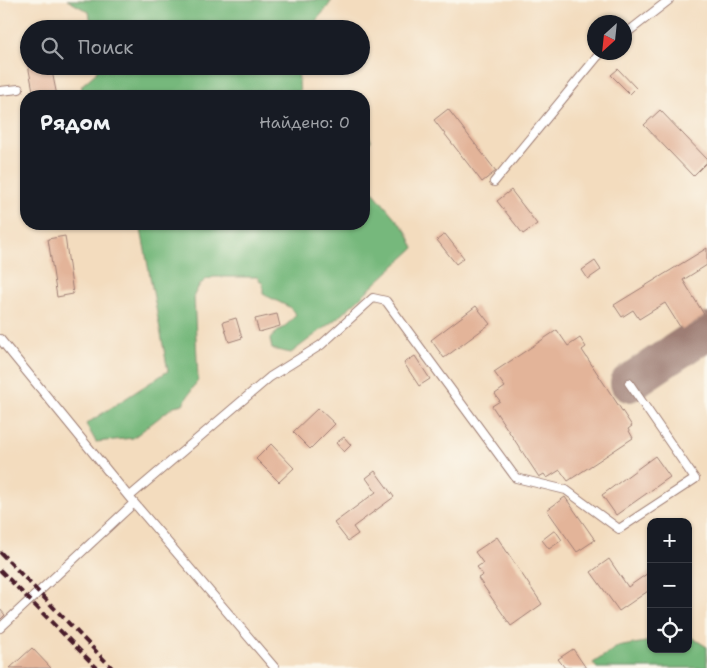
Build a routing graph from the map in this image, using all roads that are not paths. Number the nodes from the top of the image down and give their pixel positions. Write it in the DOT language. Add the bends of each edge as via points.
graph roads {
  1 [pos="669,0"];
  2 [pos="632,29"];
  3 [pos="595,60"];
  4 [pos="19,89"];
  5 [pos="0,91"];
  6 [pos="494,182"];
  7 [pos="0,338"];
  8 [pos="629,384"];
  9 [pos="132,500"];
  10 [pos="0,628"];
  11 [pos="274,668"];
  1 -- 2 [label="lane"];
  3 -- 6 [label="lane"];
  4 -- 5 [label="lane"];
  7 -- 9 [label="lane"];
  8 -- 9 [label="lane" via="695,479 619,529 566,490 516,478 386,301 373,298 321,345 270,377"];
  9 -- 10 [label="lane"];
  9 -- 11 [label="lane"];
}
